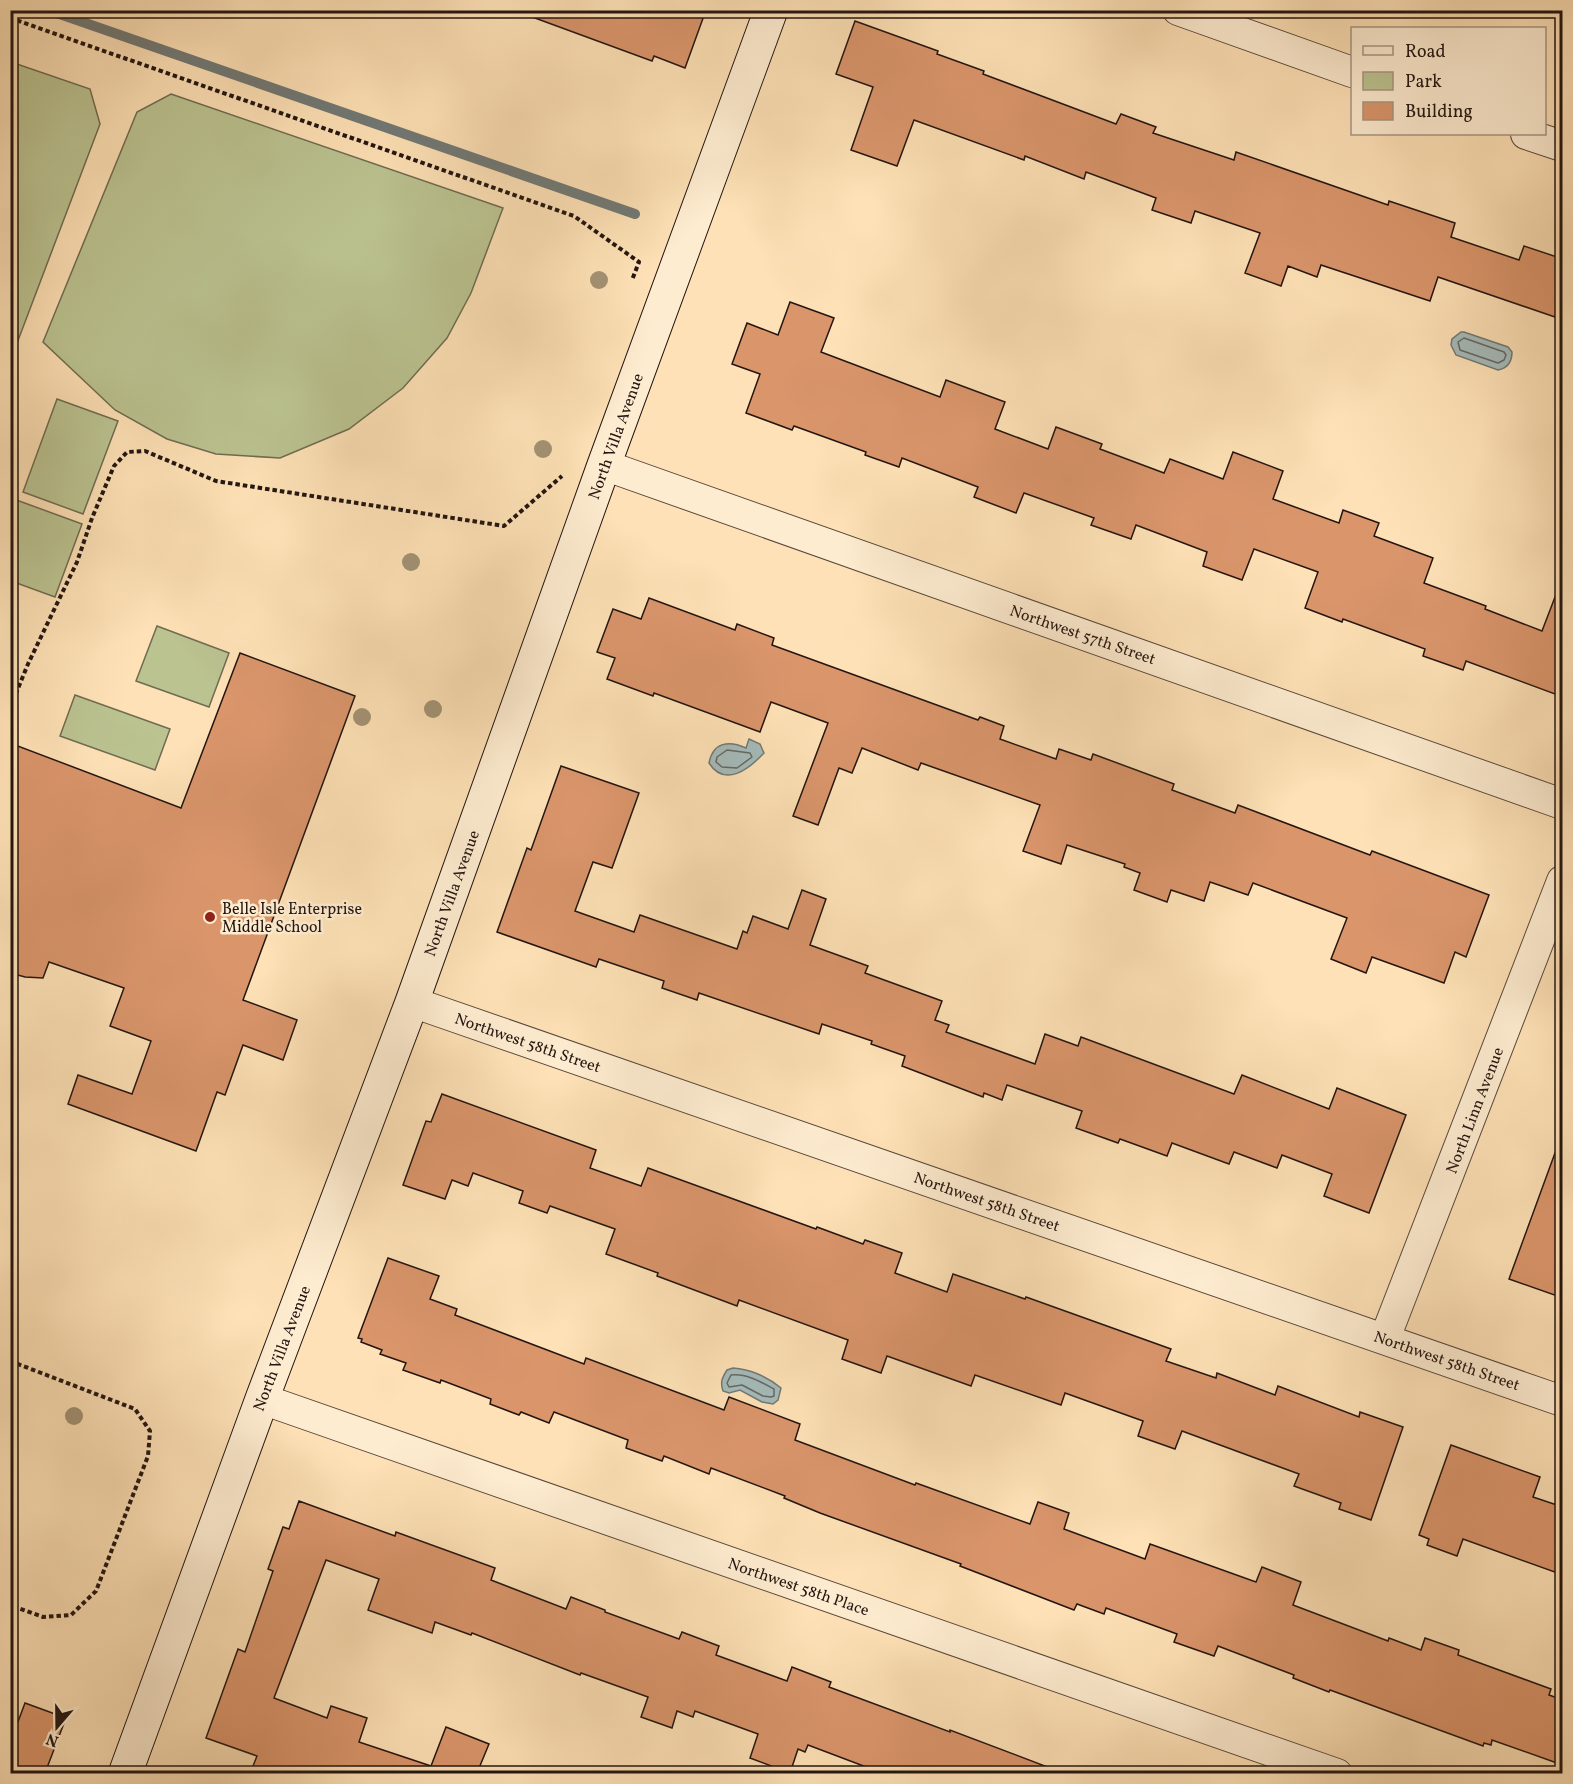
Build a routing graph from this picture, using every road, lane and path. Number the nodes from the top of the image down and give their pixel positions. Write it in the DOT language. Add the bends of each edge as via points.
graph roads {
  1 [pos="771,10"];
  2 [pos="1179,10"];
  3 [pos="10,18"];
  4 [pos="1351,71"];
  5 [pos="1529,135"];
  6 [pos="1563,146"];
  7 [pos="631,284"];
  8 [pos="604,465"];
  9 [pos="565,468"];
  10 [pos="10,708"];
  11 [pos="1563,804"];
  12 [pos="1563,881"];
  13 [pos="412,1002"];
  14 [pos="1385,1338"];
  15 [pos="10,1361"];
  16 [pos="261,1399"];
  17 [pos="1563,1401"];
  18 [pos="10,1605"];
  19 [pos="125,1773"];
  20 [pos="1337,1773"];
  1 -- 8 [label="street, North Villa Avenue"];
  2 -- 4 [label="street"];
  3 -- 7 [label="path" via="574,216 639,262"];
  5 -- 6 [label="street"];
  8 -- 11 [label="street, Northwest 57th Street"];
  8 -- 13 [label="street, North Villa Avenue"];
  9 -- 10 [label="path" via="561,478 504,526 216,481 145,451 127,452 114,466 77,562"];
  12 -- 14 [label="street, North Linn Avenue"];
  13 -- 14 [label="street, Northwest 58th Street"];
  13 -- 16 [label="street, North Villa Avenue"];
  14 -- 17 [label="street, Northwest 58th Street"];
  15 -- 18 [label="path" via="135,1409 150,1431 148,1456 96,1591 71,1615 43,1617"];
  16 -- 19 [label="street, North Villa Avenue"];
  16 -- 20 [label="street, Northwest 58th Place"];
}
